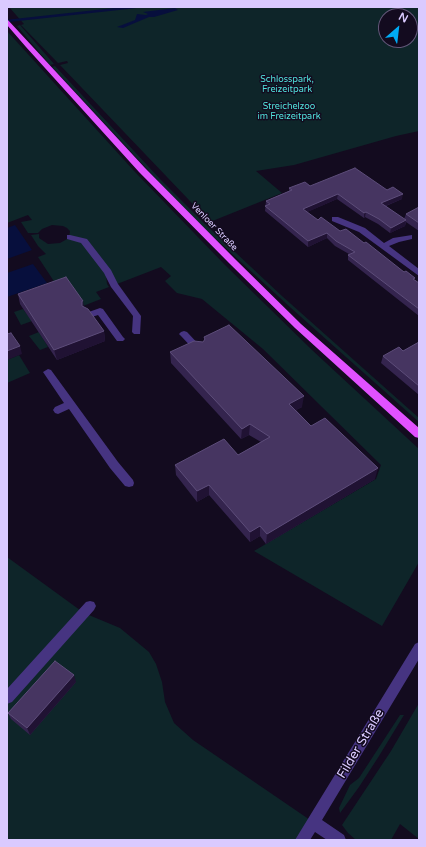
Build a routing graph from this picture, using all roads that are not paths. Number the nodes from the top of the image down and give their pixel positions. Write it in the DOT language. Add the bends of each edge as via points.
graph roads {
  1 [pos="8,21"];
  2 [pos="335,219"];
  3 [pos="70,237"];
  4 [pos="409,237"];
  5 [pos="383,246"];
  6 [pos="419,273"];
  7 [pos="89,315"];
  8 [pos="137,332"];
  9 [pos="184,334"];
  10 [pos="120,339"];
  11 [pos="199,350"];
  12 [pos="48,372"];
  13 [pos="70,404"];
  14 [pos="58,410"];
  15 [pos="419,434"];
  16 [pos="129,483"];
  17 [pos="90,606"];
  18 [pos="419,648"];
  19 [pos="7,698"];
  20 [pos="313,822"];
  21 [pos="302,840"];
  22 [pos="339,840"];
  1 -- 15 [label="main road, Venloer Straße" via="142,170 232,261 298,326"];
  2 -- 5 [label="street" via="362,230"];
  3 -- 8 [label="street" via="84,241 108,272 114,285 137,316"];
  4 -- 5 [label="street"];
  5 -- 6 [label="street"];
  7 -- 10 [label="street" via="100,311"];
  9 -- 11 [label="street"];
  12 -- 13 [label="street"];
  13 -- 14 [label="street"];
  13 -- 16 [label="street"];
  17 -- 19 [label="street"];
  18 -- 20 [label="street, Filder Straße"];
  20 -- 21 [label="street, Filder Straße"];
  20 -- 22 [label="street"];
}
